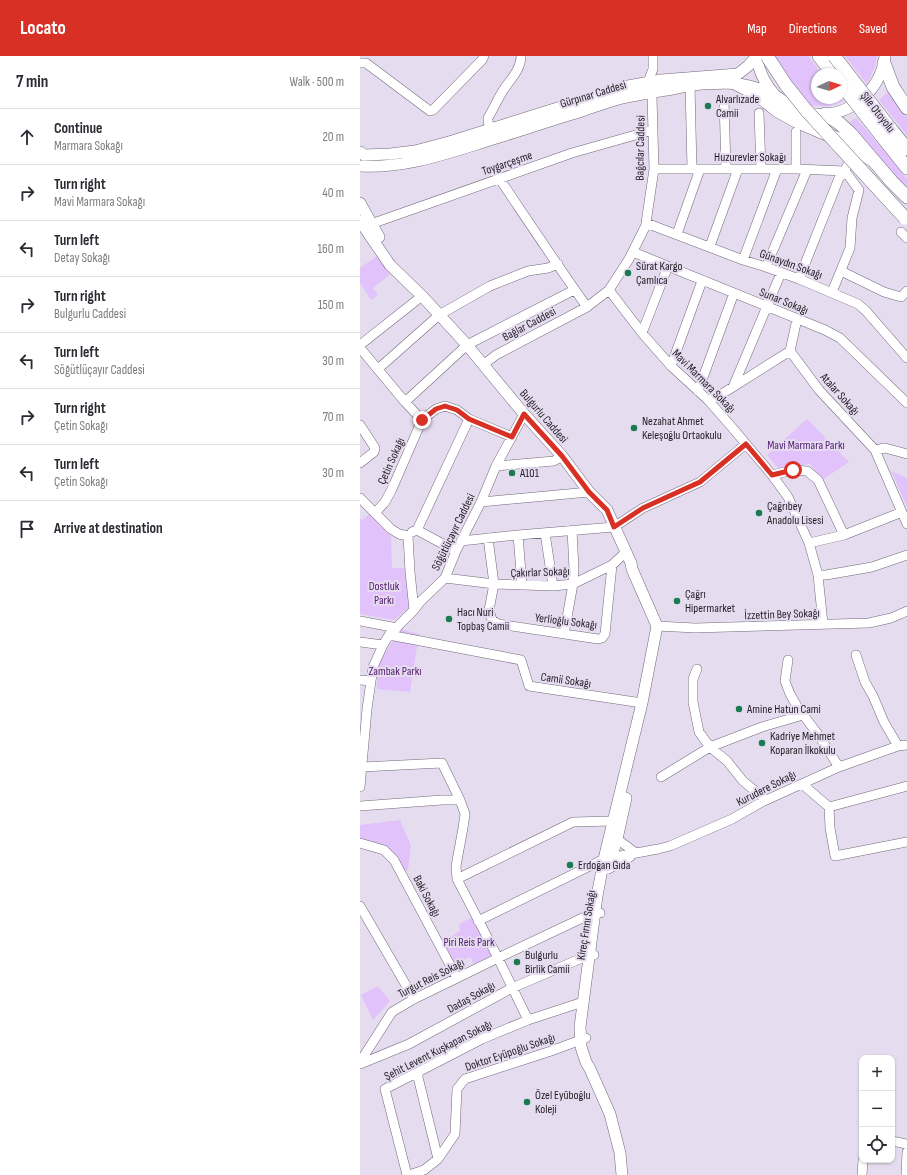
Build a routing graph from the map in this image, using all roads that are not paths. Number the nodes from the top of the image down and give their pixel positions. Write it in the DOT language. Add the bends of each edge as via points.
graph roads {
  1 [pos="484,56"];
  2 [pos="521,56"];
  3 [pos="653,56"];
  4 [pos="760,56"];
  5 [pos="819,56"];
  6 [pos="834,56"];
  7 [pos="884,60"];
  8 [pos="360,63"];
  9 [pos="828,68"];
  10 [pos="653,69"];
  11 [pos="661,80"];
  12 [pos="735,83"];
  13 [pos="690,85"];
  14 [pos="647,88"];
  15 [pos="847,90"];
  16 [pos="776,96"];
  17 [pos="724,100"];
  18 [pos="907,108"];
  19 [pos="758,113"];
  20 [pos="825,114"];
  21 [pos="490,129"];
  22 [pos="653,130"];
  23 [pos="815,130"];
  24 [pos="885,131"];
  25 [pos="796,132"];
  26 [pos="907,149"];
  27 [pos="360,152"];
  28 [pos="873,160"];
  29 [pos="362,168"];
  30 [pos="907,168"];
  31 [pos="654,169"];
  32 [pos="696,169"];
  33 [pos="726,169"];
  34 [pos="738,169"];
  35 [pos="761,169"];
  36 [pos="777,169"];
  37 [pos="796,169"];
  38 [pos="807,170"];
  39 [pos="845,171"];
  40 [pos="499,178"];
  41 [pos="892,182"];
  42 [pos="907,197"];
  43 [pos="907,201"];
  44 [pos="360,203"];
  45 [pos="366,222"];
  46 [pos="646,223"];
  47 [pos="905,227"];
  48 [pos="676,234"];
  49 [pos="710,246"];
  50 [pos="633,252"];
  51 [pos="742,260"];
  52 [pos="558,264"];
  53 [pos="668,266"];
  54 [pos="766,267"];
  55 [pos="841,271"];
  56 [pos="781,273"];
  57 [pos="799,279"];
  58 [pos="702,281"];
  59 [pos="574,290"];
  60 [pos="609,290"];
  61 [pos="907,291"];
  62 [pos="832,292"];
  63 [pos="734,293"];
  64 [pos="422,296"];
  65 [pos="767,306"];
  66 [pos="587,307"];
  67 [pos="439,314"];
  68 [pos="797,319"];
  69 [pos="642,333"];
  70 [pos="467,346"];
  71 [pos="360,347"];
  72 [pos="790,351"];
  73 [pos="907,358"];
  74 [pos="483,364"];
  75 [pos="671,366"];
  76 [pos="378,369"];
  77 [pos="733,387"];
  78 [pos="698,391"];
  79 [pos="712,399"];
  80 [pos="405,402"];
  81 [pos="907,403"];
  82 [pos="524,414"];
  83 [pos="469,419"];
  84 [pos="422,420"];
  85 [pos="360,425"];
  86 [pos="512,437"];
  87 [pos="746,444"];
  88 [pos="875,450"];
  89 [pos="907,454"];
  90 [pos="562,456"];
  91 [pos="360,463"];
  92 [pos="496,466"];
  93 [pos="772,475"];
  94 [pos="589,492"];
  95 [pos="360,498"];
  96 [pos="480,502"];
  97 [pos="902,512"];
  98 [pos="375,513"];
  99 [pos="907,524"];
  100 [pos="614,527"];
  101 [pos="417,530"];
  102 [pos="572,530"];
  103 [pos="545,533"];
  104 [pos="518,535"];
  105 [pos="844,535"];
  106 [pos="408,536"];
  107 [pos="488,538"];
  108 [pos="461,541"];
  109 [pos="809,543"];
  110 [pos="456,552"];
  111 [pos="626,552"];
  112 [pos="907,555"];
  113 [pos="612,565"];
  114 [pos="818,575"];
  115 [pos="445,578"];
  116 [pos="494,584"];
  117 [pos="573,584"];
  118 [pos="522,585"];
  119 [pos="553,586"];
  120 [pos="414,610"];
  121 [pos="907,611"];
  122 [pos="360,621"];
  123 [pos="822,624"];
  124 [pos="660,626"];
  125 [pos="397,628"];
  126 [pos="564,634"];
  127 [pos="389,635"];
  128 [pos="360,642"];
  129 [pos="383,645"];
  130 [pos="856,655"];
  131 [pos="788,660"];
  132 [pos="697,669"];
  133 [pos="360,680"];
  134 [pos="371,681"];
  135 [pos="642,703"];
  136 [pos="363,708"];
  137 [pos="803,715"];
  138 [pos="362,735"];
  139 [pos="902,745"];
  140 [pos="710,747"];
  141 [pos="362,767"];
  142 [pos="839,767"];
  143 [pos="661,777"];
  144 [pos="360,782"];
  145 [pos="802,784"];
  146 [pos="907,786"];
  147 [pos="460,800"];
  148 [pos="766,800"];
  149 [pos="360,806"];
  150 [pos="829,807"];
  151 [pos="613,821"];
  152 [pos="617,839"];
  153 [pos="907,842"];
  154 [pos="360,843"];
  155 [pos="636,853"];
  156 [pos="608,862"];
  157 [pos="457,879"];
  158 [pos="360,906"];
  159 [pos="598,912"];
  160 [pos="478,921"];
  161 [pos="592,955"];
  162 [pos="498,958"];
  163 [pos="457,978"];
  164 [pos="512,988"];
  165 [pos="414,999"];
  166 [pos="583,1002"];
  167 [pos="528,1020"];
  168 [pos="583,1039"];
  169 [pos="360,1063"];
  170 [pos="417,1073"];
  171 [pos="895,1142"];
  172 [pos="907,1144"];
  173 [pos="907,1152"];
  174 [pos="438,1159"];
  175 [pos="863,1163"];
  176 [pos="408,1175"];
  177 [pos="622,1175"];
  178 [pos="862,1175"];
  179 [pos="906,1175"];
  1 -- 8 [label="street" via="430,111 366,63"];
  2 -- 21 [label="street" via="521,63 488,118"];
  3 -- 10 [label="street"];
  4 -- 11 [label="main road, Gürpınar Caddesi" via="738,74"];
  4 -- 16 [label="main road" via="758,67 768,88"];
  4 -- 47 [label="highway, bridge"];
  5 -- 9 [label="highway"];
  6 -- 24 [label="highway, Şile Otoyolu, bridge"];
  7 -- 18 [label="highway" via="893,87"];
  7 -- 20 [label="main road, Gürpınar Caddesi" via="879,77 864,98 840,112"];
  10 -- 11 [label="street"];
  10 -- 14 [label="street"];
  11 -- 14 [label="main road, Gürpınar Caddesi"];
  12 -- 13 [label="main road, Gürpınar Caddesi"];
  12 -- 16 [label="main road, Gürpınar Caddesi" via="753,86"];
  12 -- 23 [label="highway" via="756,94 778,111"];
  13 -- 14 [label="main road, Gürpınar Caddesi"];
  13 -- 32 [label="street"];
  14 -- 21 [label="main road, Gürpınar Caddesi" via="628,86"];
  14 -- 22 [label="street, Bağcılar Caddesi" via="652,96"];
  14 -- 29 [label="main road, Gürpınar Caddesi" via="454,152 417,161"];
  15 -- 24 [label="highway, Şile Otoyolu, bridge"];
  16 -- 20 [label="main road, Gürpınar Caddesi" via="788,106 802,112"];
  17 -- 33 [label="street"];
  19 -- 35 [label="street"];
  20 -- 28 [label="highway" via="851,134"];
  21 -- 27 [label="main road, Gürpınar Caddesi" via="415,151 364,155"];
  22 -- 31 [label="street, Bağcılar Caddesi"];
  22 -- 40 [label="street, Toygarçeşme" via="572,153"];
  23 -- 28 [label="highway" via="845,142"];
  23 -- 39 [label="street" via="848,164"];
  24 -- 26 [label="highway, Şile Otoyolu"];
  24 -- 30 [label="highway, Şile Otoyolu"];
  25 -- 37 [label="street"];
  28 -- 41 [label="highway"];
  31 -- 32 [label="street, Huzurevler Sokağı"];
  31 -- 46 [label="street, Bağcılar Caddesi"];
  32 -- 33 [label="street, Huzurevler Sokağı"];
  32 -- 48 [label="street"];
  33 -- 34 [label="street, Huzurevler Sokağı"];
  34 -- 35 [label="street, Huzurevler Sokağı"];
  34 -- 49 [label="street"];
  35 -- 36 [label="street, Huzurevler Sokağı"];
  36 -- 37 [label="street, Huzurevler Sokağı"];
  36 -- 51 [label="street"];
  37 -- 38 [label="street, Huzurevler Sokağı"];
  38 -- 39 [label="street, Huzurevler Sokağı"];
  38 -- 54 [label="street"];
  39 -- 55 [label="street" via="859,190 852,218 850,248"];
  39 -- 57 [label="street" via="839,178"];
  40 -- 45 [label="street, Toygarçeşme"];
  40 -- 52 [label="street"];
  41 -- 42 [label="highway"];
  41 -- 43 [label="main road"];
  44 -- 45 [label="main road, Bulgurlu Caddesi"];
  45 -- 64 [label="main road, Bulgurlu Caddesi" via="390,265"];
  46 -- 48 [label="street, Günaydın Sokağı"];
  46 -- 50 [label="street, Bağcılar Caddesi"];
  48 -- 49 [label="street, Günaydın Sokağı"];
  49 -- 51 [label="street, Günaydın Sokağı"];
  50 -- 53 [label="street, Sunar Sokağı"];
  50 -- 60 [label="street, Bağcılar Caddesi"];
  51 -- 54 [label="street, Günaydın Sokağı"];
  52 -- 59 [label="street"];
  52 -- 67 [label="street" via="528,271 490,286"];
  53 -- 58 [label="street, Sunar Sokağı"];
  53 -- 69 [label="street"];
  54 -- 56 [label="street, Günaydın Sokağı"];
  55 -- 61 [label="street" via="884,292 901,296"];
  55 -- 62 [label="street"];
  56 -- 57 [label="street, Günaydın Sokağı"];
  56 -- 65 [label="street"];
  57 -- 62 [label="street, Günaydın Sokağı"];
  58 -- 63 [label="street, Sunar Sokağı"];
  58 -- 75 [label="street"];
  59 -- 66 [label="street"];
  59 -- 70 [label="street"];
  60 -- 66 [label="street, Bağcılar Caddesi"];
  60 -- 69 [label="street, Mavi Marmara Sokağı"];
  62 -- 73 [label="street, Günaydın Sokağı" via="858,304 866,311"];
  63 -- 65 [label="street, Sunar Sokağı"];
  63 -- 78 [label="street"];
  64 -- 67 [label="main road, Bulgurlu Caddesi"];
  64 -- 71 [label="street"];
  65 -- 68 [label="street, Sunar Sokağı"];
  65 -- 77 [label="street"];
  66 -- 74 [label="street, Bağlar Caddesi"];
  67 -- 70 [label="main road, Bulgurlu Caddesi"];
  67 -- 76 [label="street"];
  68 -- 72 [label="street"];
  68 -- 81 [label="street, Sunar Sokağı" via="840,338"];
  69 -- 75 [label="street, Mavi Marmara Sokağı"];
  70 -- 74 [label="main road, Bulgurlu Caddesi"];
  70 -- 80 [label="street"];
  71 -- 76 [label="street"];
  72 -- 77 [label="street"];
  72 -- 88 [label="street, Atalar Sokağı" via="819,390"];
  74 -- 82 [label="main road, Bulgurlu Caddesi"];
  75 -- 78 [label="street, Mavi Marmara Sokağı"];
  76 -- 80 [label="street"];
  77 -- 79 [label="street"];
  78 -- 79 [label="street, Mavi Marmara Sokağı"];
  79 -- 87 [label="street, Mavi Marmara Sokağı"];
  80 -- 84 [label="street"];
  82 -- 86 [label="street, Söğütlüçayır Caddesi"];
  82 -- 90 [label="main road, Bulgurlu Caddesi"];
  83 -- 84 [label="street" via="457,410 445,406 436,409"];
  83 -- 86 [label="street"];
  83 -- 101 [label="street"];
  84 -- 98 [label="street, Çetin Sokağı" via="392,489"];
  85 -- 91 [label="street" via="375,448 374,452"];
  86 -- 92 [label="street, Söğütlüçayır Caddesi"];
  87 -- 93 [label="street, Mavi Marmara Sokağı"];
  87 -- 100 [label="street" via="700,482 643,508"];
  88 -- 89 [label="street" via="884,448"];
  88 -- 97 [label="street, Atalar Sokağı"];
  90 -- 92 [label="street" via="554,460"];
  90 -- 94 [label="main road, Bulgurlu Caddesi"];
  92 -- 96 [label="street, Söğütlüçayır Caddesi"];
  93 -- 105 [label="street" via="793,470 807,471 818,480"];
  93 -- 109 [label="street, Mavi Marmara Sokağı" via="788,497"];
  94 -- 96 [label="street"];
  94 -- 100 [label="main road, Bulgurlu Caddesi" via="607,510"];
  95 -- 98 [label="street"];
  96 -- 108 [label="street, Söğütlüçayır Caddesi"];
  97 -- 99 [label="street, Atalar Sokağı"];
  97 -- 105 [label="street"];
  98 -- 106 [label="street" via="391,529"];
  100 -- 102 [label="street"];
  100 -- 111 [label="main road, Bulgurlu Caddesi"];
  101 -- 106 [label="street"];
  101 -- 110 [label="street"];
  102 -- 103 [label="street"];
  102 -- 117 [label="street"];
  103 -- 104 [label="street"];
  103 -- 119 [label="street"];
  104 -- 107 [label="street"];
  104 -- 118 [label="street"];
  105 -- 109 [label="street"];
  106 -- 120 [label="street"];
  107 -- 108 [label="street"];
  107 -- 116 [label="street"];
  108 -- 110 [label="street, Söğütlüçayır Caddesi"];
  109 -- 114 [label="street, Mavi Marmara Sokağı"];
  110 -- 115 [label="street, Söğütlüçayır Caddesi"];
  111 -- 113 [label="street, Çakırlar Sokağı"];
  111 -- 124 [label="main road, Bulgurlu Caddesi"];
  112 -- 114 [label="street" via="872,567"];
  113 -- 117 [label="street, Çakırlar Sokağı"];
  113 -- 126 [label="street, Yerlioğlu Sokağı" via="605,634 602,638"];
  114 -- 123 [label="street, Mavi Marmara Sokağı"];
  115 -- 116 [label="street, Çakırlar Sokağı"];
  115 -- 120 [label="street, Söğütlüçayır Caddesi"];
  116 -- 118 [label="street, Çakırlar Sokağı"];
  116 -- 126 [label="street, Yerlioğlu Sokağı" via="489,610 492,620 498,624"];
  117 -- 119 [label="street, Çakırlar Sokağı"];
  117 -- 126 [label="street"];
  118 -- 119 [label="street, Çakırlar Sokağı"];
  120 -- 125 [label="street, Söğütlüçayır Caddesi"];
  121 -- 123 [label="street, İzzettin Bey Sokağı" via="869,623"];
  122 -- 125 [label="street"];
  123 -- 124 [label="street, İzzettin Bey Sokağı" via="695,628"];
  124 -- 135 [label="main road, Kireç Fırını Sokağı"];
  124 -- 152 [label="main road, Kireç Fırını Sokağı"];
  125 -- 127 [label="street, Söğütlüçayır Caddesi"];
  127 -- 129 [label="street, Söğütlüçayır Caddesi"];
  127 -- 135 [label="street, Camii Sokağı" via="521,660 529,686"];
  128 -- 129 [label="street"];
  129 -- 134 [label="street, Söğütlüçayır Caddesi" via="373,667"];
  130 -- 139 [label="street" via="865,682 884,722"];
  131 -- 137 [label="street" via="785,681"];
  132 -- 140 [label="street" via="693,679 693,702 699,732"];
  133 -- 134 [label="street"];
  134 -- 136 [label="street, Söğütlüçayır Caddesi"];
  135 -- 151 [label="main road, Kireç Fırını Sokağı"];
  136 -- 138 [label="street, Söğütlüçayır Caddesi"];
  137 -- 140 [label="street"];
  137 -- 142 [label="street"];
  138 -- 141 [label="street, Söğütlüçayır Caddesi"];
  139 -- 142 [label="street, Kurudere Sokağı"];
  140 -- 143 [label="street"];
  140 -- 148 [label="street" via="727,761 743,781"];
  141 -- 144 [label="street, Söğütlüçayır Caddesi"];
  141 -- 147 [label="street" via="442,763"];
  142 -- 145 [label="street, Kurudere Sokağı"];
  145 -- 148 [label="street, Kurudere Sokağı"];
  145 -- 150 [label="street"];
  146 -- 150 [label="street"];
  147 -- 149 [label="street"];
  147 -- 157 [label="street" via="465,814 456,866"];
  148 -- 155 [label="street, Kurudere Sokağı" via="732,819 677,843"];
  150 -- 153 [label="street" via="834,856"];
  151 -- 156 [label="main road, Kireç Fırını Sokağı"];
  151 -- 157 [label="street" via="573,822"];
  152 -- 155 [label="street"];
  152 -- 156 [label="main road, Kireç Fırını Sokağı"];
  154 -- 163 [label="street, Baki Sokağı" via="384,850 394,860"];
  155 -- 156 [label="street, Kurudere Sokağı"];
  156 -- 159 [label="main road, Kireç Fırını Sokağı"];
  156 -- 160 [label="street, Kurudere Sokağı"];
  157 -- 160 [label="street"];
  158 -- 165 [label="street"];
  159 -- 161 [label="main road, Kireç Fırını Sokağı"];
  159 -- 162 [label="street, Turgut Reis Sokağı"];
  160 -- 162 [label="street"];
  161 -- 164 [label="street, Dadaş Sokağı"];
  161 -- 166 [label="main road, Kireç Fırını Sokağı"];
  161 -- 168 [label="main road, Kireç Fırını Sokağı"];
  162 -- 163 [label="street, Turgut Reis Sokağı"];
  162 -- 164 [label="street"];
  163 -- 165 [label="street, Turgut Reis Sokağı"];
  164 -- 167 [label="street"];
  164 -- 169 [label="street, Dadaş Sokağı" via="409,1044"];
  165 -- 169 [label="street, Turgut Reis Sokağı" via="392,1012"];
  166 -- 167 [label="street, Şehit Levent Kuşkapan Sokağı"];
  166 -- 168 [label="main road, Kireç Fırını Sokağı" via="580,1027"];
  167 -- 170 [label="street, Şehit Levent Kuşkapan Sokağı" via="482,1039"];
  168 -- 174 [label="street, Doktor Eyüpoğlu Sokağı" via="465,1079 457,1089 455,1134"];
  168 -- 177 [label="main road, Kireç Fırını Sokağı" via="581,1047 586,1062 610,1114 620,1153"];
  170 -- 174 [label="street"];
  170 -- 176 [label="street, Şehit Levent Kuşkapan Sokağı" via="385,1089"];
  171 -- 172 [label="street"];
  173 -- 179 [label="street"];
  174 -- 176 [label="street, Doktor Eyüpoğlu Sokağı" via="424,1170"];
  175 -- 178 [label="street"];
}
